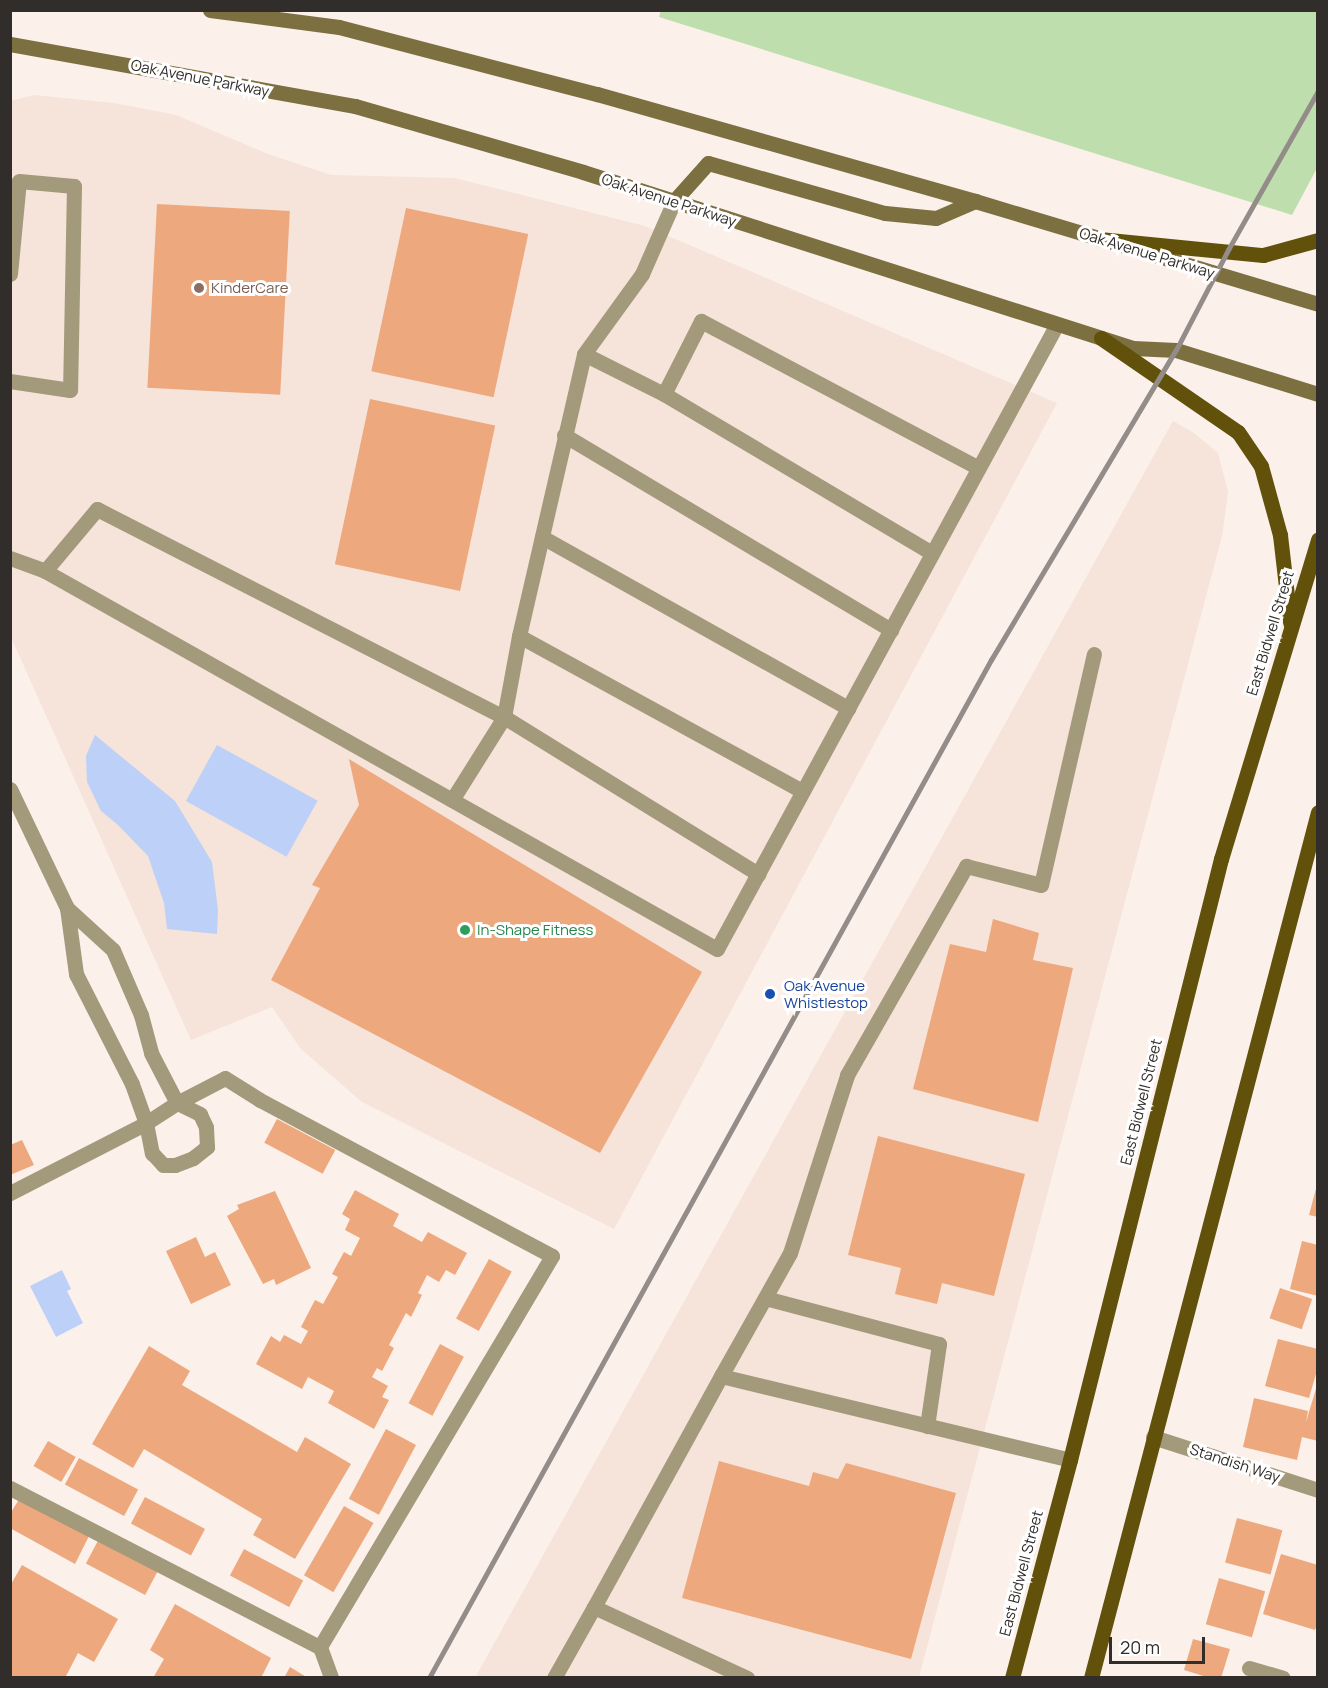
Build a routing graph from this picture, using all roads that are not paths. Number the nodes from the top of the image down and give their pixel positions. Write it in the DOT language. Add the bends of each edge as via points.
graph roads {
  1 [pos="210,10"];
  2 [pos="10,44"];
  3 [pos="674,201"];
  4 [pos="975,201"];
  5 [pos="1099,239"];
  6 [pos="1317,240"];
  7 [pos="10,274"];
  8 [pos="1317,304"];
  9 [pos="1057,324"];
  10 [pos="1101,338"];
  11 [pos="585,354"];
  12 [pos="10,381"];
  13 [pos="664,394"];
  14 [pos="1317,394"];
  15 [pos="564,435"];
  16 [pos="979,468"];
  17 [pos="542,537"];
  18 [pos="1317,539"];
  19 [pos="932,553"];
  20 [pos="10,558"];
  21 [pos="45,571"];
  22 [pos="1291,628"];
  23 [pos="891,630"];
  24 [pos="519,636"];
  25 [pos="1094,654"];
  26 [pos="848,708"];
  27 [pos="504,717"];
  28 [pos="10,789"];
  29 [pos="802,791"];
  30 [pos="452,800"];
  31 [pos="1317,812"];
  32 [pos="758,874"];
  33 [pos="67,908"];
  34 [pos="177,1103"];
  35 [pos="146,1122"];
  36 [pos="10,1193"];
  37 [pos="765,1298"];
  38 [pos="721,1377"];
  39 [pos="927,1426"];
  40 [pos="1153,1437"];
  41 [pos="1070,1460"];
  42 [pos="10,1488"];
  43 [pos="1317,1490"];
  44 [pos="594,1607"];
  45 [pos="320,1647"];
  46 [pos="1249,1668"];
  47 [pos="331,1677"];
  48 [pos="554,1677"];
  49 [pos="747,1677"];
  50 [pos="1012,1677"];
  51 [pos="1091,1677"];
  52 [pos="1283,1677"];
  1 -- 4 [label="main road, Oak Avenue Parkway" via="339,27 597,94"];
  2 -- 3 [label="main road, Oak Avenue Parkway" via="356,106"];
  3 -- 4 [label="main road" via="708,164 885,213 936,218"];
  3 -- 9 [label="main road, Oak Avenue Parkway"];
  3 -- 11 [label="street" via="642,274"];
  4 -- 5 [label="main road, Oak Avenue Parkway"];
  5 -- 6 [label="main road" via="1263,255"];
  5 -- 8 [label="main road, Oak Avenue Parkway"];
  7 -- 12 [label="street" via="19,181 74,186 70,390"];
  9 -- 10 [label="main road, Oak Avenue Parkway"];
  9 -- 16 [label="street"];
  10 -- 14 [label="main road, Oak Avenue Parkway" via="1133,348 1176,351"];
  10 -- 22 [label="main road" via="1238,432 1261,466 1280,535"];
  11 -- 13 [label="street"];
  11 -- 15 [label="street"];
  13 -- 16 [label="street" via="701,321"];
  13 -- 19 [label="street"];
  15 -- 17 [label="street"];
  15 -- 23 [label="street"];
  16 -- 19 [label="street"];
  17 -- 24 [label="street"];
  17 -- 26 [label="street"];
  18 -- 22 [label="main road, East Bidwell Street"];
  19 -- 23 [label="street"];
  20 -- 21 [label="street"];
  21 -- 27 [label="street" via="97,509"];
  21 -- 30 [label="street"];
  22 -- 41 [label="main road, East Bidwell Street" via="1221,859"];
  23 -- 26 [label="street"];
  24 -- 27 [label="street"];
  24 -- 29 [label="street"];
  25 -- 37 [label="street" via="1041,885 966,866 847,1075 790,1253"];
  26 -- 29 [label="street"];
  27 -- 30 [label="street"];
  27 -- 32 [label="street"];
  28 -- 33 [label="street"];
  29 -- 32 [label="street"];
  30 -- 32 [label="street" via="717,949"];
  31 -- 40 [label="main road"];
  33 -- 34 [label="street" via="113,950 141,1015 151,1053"];
  33 -- 35 [label="street" via="76,974 132,1084"];
  34 -- 35 [label="street"];
  34 -- 35 [label="street" via="200,1114 206,1127 207,1147 193,1158 163,1165 152,1153"];
  34 -- 45 [label="street" via="225,1078 552,1256"];
  35 -- 36 [label="street"];
  37 -- 38 [label="street"];
  37 -- 39 [label="street" via="939,1344"];
  38 -- 39 [label="street"];
  38 -- 44 [label="street"];
  39 -- 41 [label="street"];
  40 -- 43 [label="street, Standish Way"];
  40 -- 51 [label="main road"];
  41 -- 50 [label="main road, East Bidwell Street"];
  42 -- 45 [label="street"];
  44 -- 48 [label="street"];
  44 -- 49 [label="street"];
  45 -- 47 [label="street"];
  46 -- 52 [label="street"];
}
